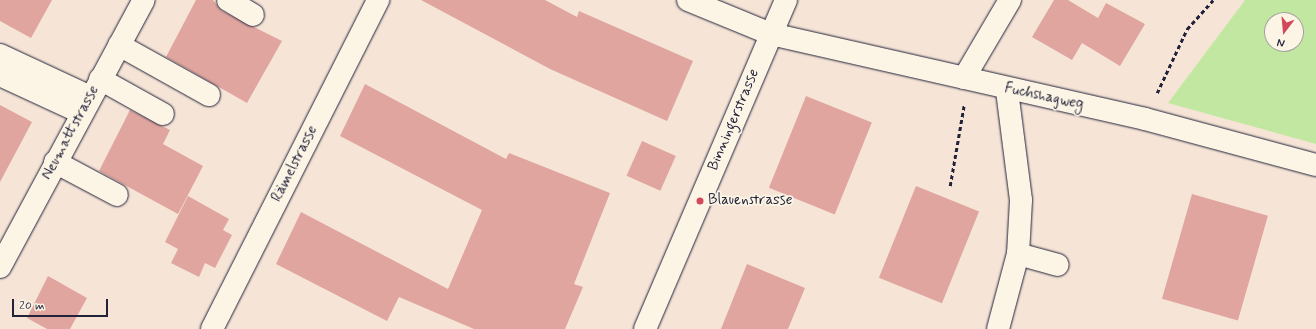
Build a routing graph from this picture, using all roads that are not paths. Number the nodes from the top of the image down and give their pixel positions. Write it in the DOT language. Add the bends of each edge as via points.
graph roads {
  1 [pos="144,0"];
  2 [pos="228,0"];
  3 [pos="378,0"];
  4 [pos="688,0"];
  5 [pos="786,0"];
  6 [pos="1010,0"];
  7 [pos="253,14"];
  8 [pos="771,34"];
  9 [pos="119,45"];
  10 [pos="0,55"];
  11 [pos="0,75"];
  12 [pos="100,79"];
  13 [pos="966,79"];
  14 [pos="1007,90"];
  15 [pos="209,95"];
  16 [pos="86,105"];
  17 [pos="163,114"];
  18 [pos="55,162"];
  19 [pos="1316,165"];
  20 [pos="117,195"];
  21 [pos="1018,254"];
  22 [pos="1058,265"];
  23 [pos="0,267"];
  24 [pos="212,329"];
  25 [pos="645,329"];
  26 [pos="998,329"];
  1 -- 9 [label="street, Neumattstrasse"];
  2 -- 7 [label="street"];
  3 -- 24 [label="street, Rämelstrasse"];
  4 -- 8 [label="street"];
  5 -- 8 [label="street, Binningerstrasse"];
  6 -- 13 [label="street"];
  8 -- 13 [label="street, Fuchshagweg"];
  8 -- 25 [label="street, Binningerstrasse"];
  9 -- 12 [label="street, Neumattstrasse"];
  9 -- 15 [label="street"];
  10 -- 16 [label="street"];
  11 -- 16 [label="street"];
  12 -- 16 [label="street, Neumattstrasse"];
  12 -- 17 [label="street"];
  13 -- 14 [label="street, Fuchshagweg"];
  14 -- 19 [label="street, Fuchshagweg" via="1145,119"];
  14 -- 21 [label="street" via="1021,200"];
  16 -- 18 [label="street, Neumattstrasse"];
  18 -- 20 [label="street"];
  18 -- 23 [label="street, Neumattstrasse"];
  21 -- 22 [label="street"];
  21 -- 26 [label="street"];
}
